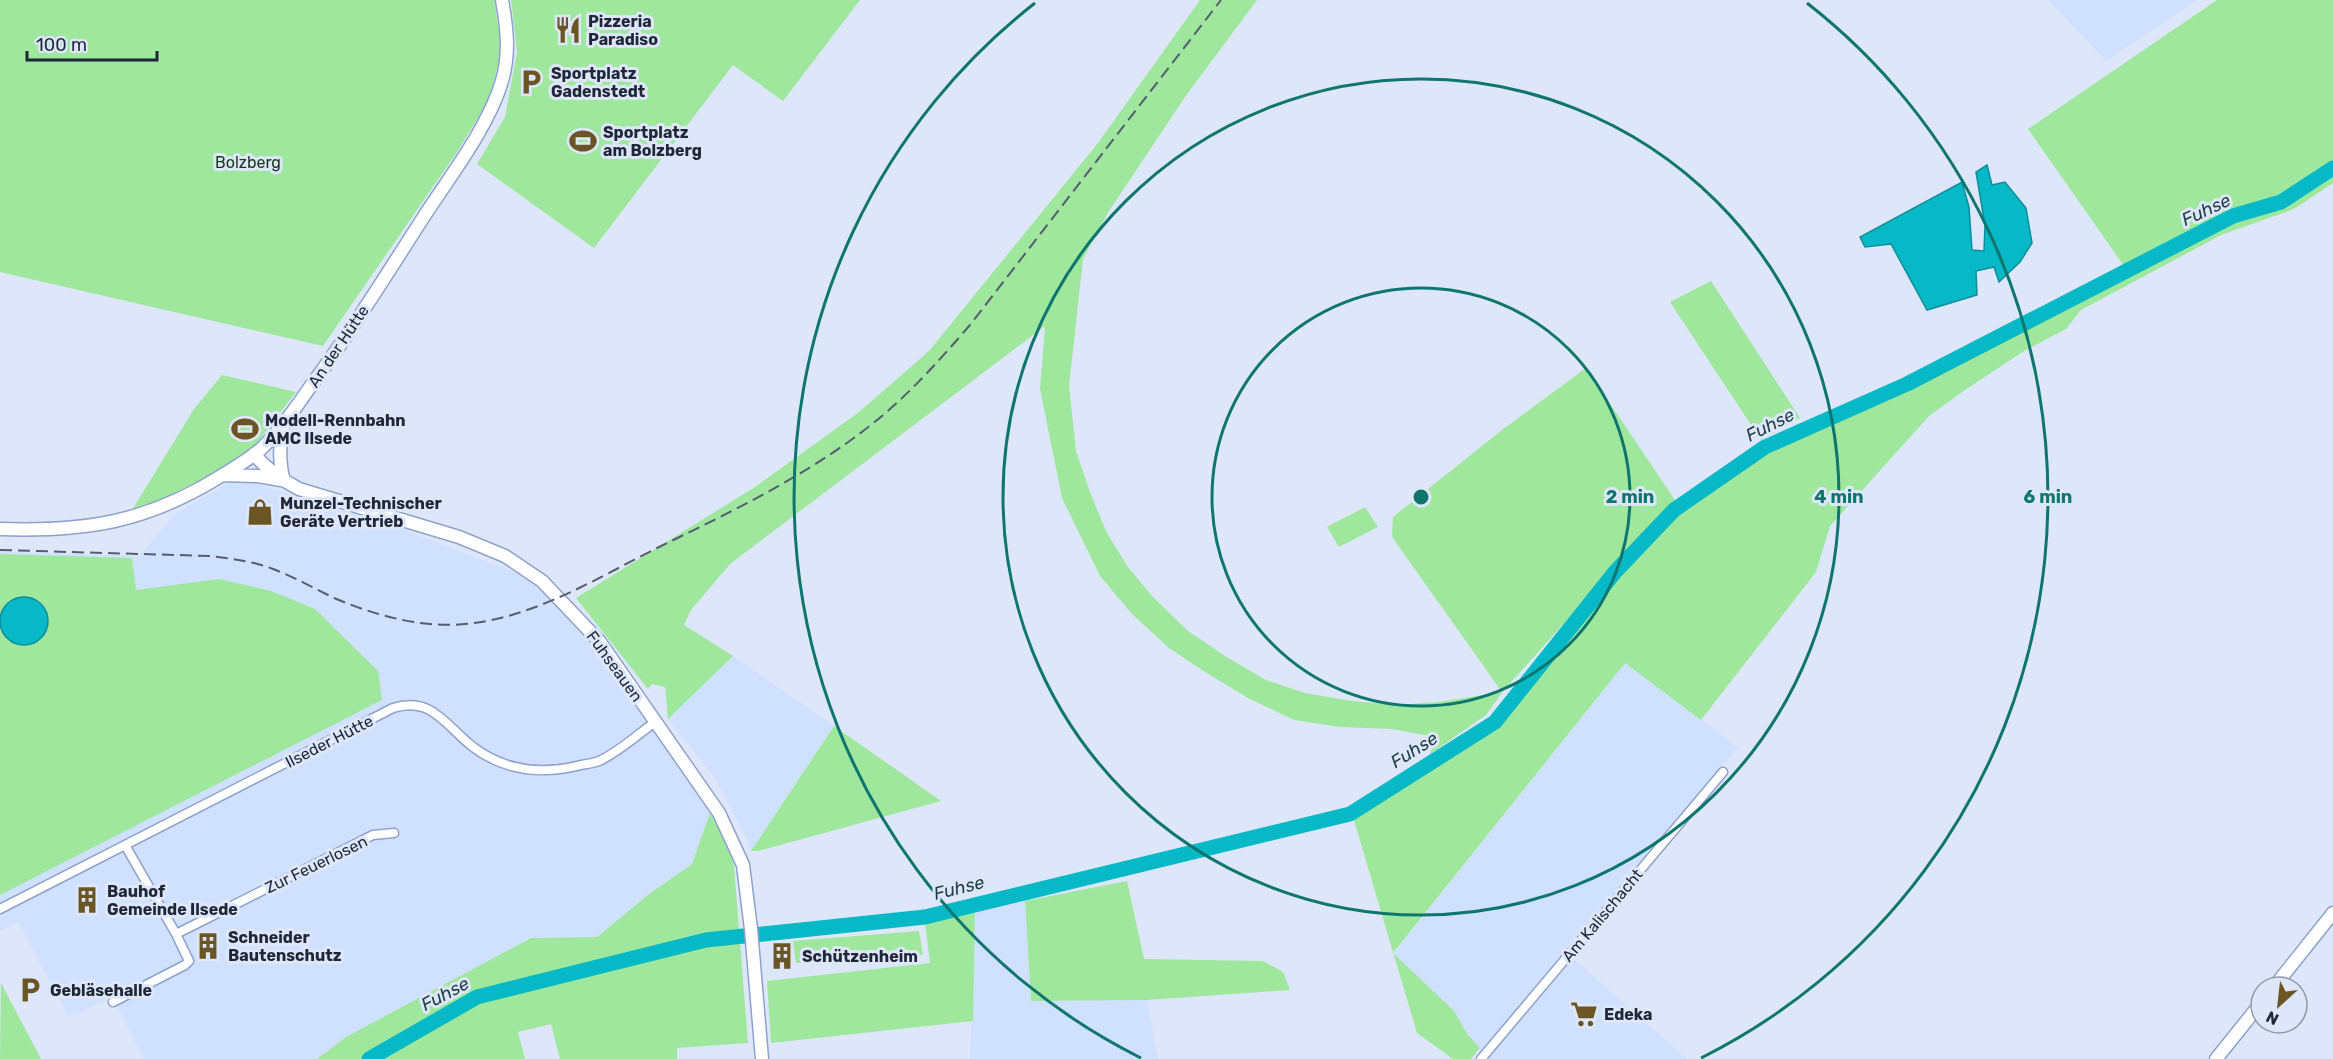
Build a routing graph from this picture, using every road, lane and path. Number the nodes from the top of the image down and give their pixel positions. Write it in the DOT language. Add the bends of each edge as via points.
graph roads {
  1 [pos="502,0"];
  2 [pos="284,421"];
  3 [pos="254,454"];
  4 [pos="222,476"];
  5 [pos="284,481"];
  6 [pos="0,529"];
  7 [pos="655,722"];
  8 [pos="1723,772"];
  9 [pos="394,832"];
  10 [pos="125,845"];
  11 [pos="0,909"];
  12 [pos="2333,913"];
  13 [pos="176,934"];
  14 [pos="2284,975"];
  15 [pos="113,1002"];
  16 [pos="2249,1018"];
  17 [pos="762,1059"];
  18 [pos="1481,1059"];
  19 [pos="2216,1059"];
  1 -- 2 [label="street, An der Hütte" via="508,57 494,102 340,346"];
  2 -- 3 [label="street, An der Hütte"];
  2 -- 5 [label="street" via="278,449"];
  3 -- 4 [label="street, An der Hütte"];
  3 -- 5 [label="street, Fuhseauen"];
  4 -- 5 [label="street"];
  4 -- 6 [label="street, An der Hütte" via="164,507 130,518 76,528"];
  5 -- 7 [label="street, Fuhseauen" via="299,489 483,545 522,566 542,581 600,642"];
  7 -- 10 [label="street, Ilseder Hütte" via="598,761 545,771 501,764 474,747 427,707 408,703"];
  7 -- 17 [label="street, Fuhseauen" via="719,813 743,865"];
  8 -- 18 [label="street, Am Kalischacht"];
  9 -- 13 [label="street, Zur Feuerlosen" via="373,835"];
  10 -- 11 [label="street, Ilseder Hütte"];
  10 -- 13 [label="street"];
  12 -- 14 [label="street"];
  13 -- 15 [label="street" via="189,961"];
  16 -- 19 [label="street"];
}
